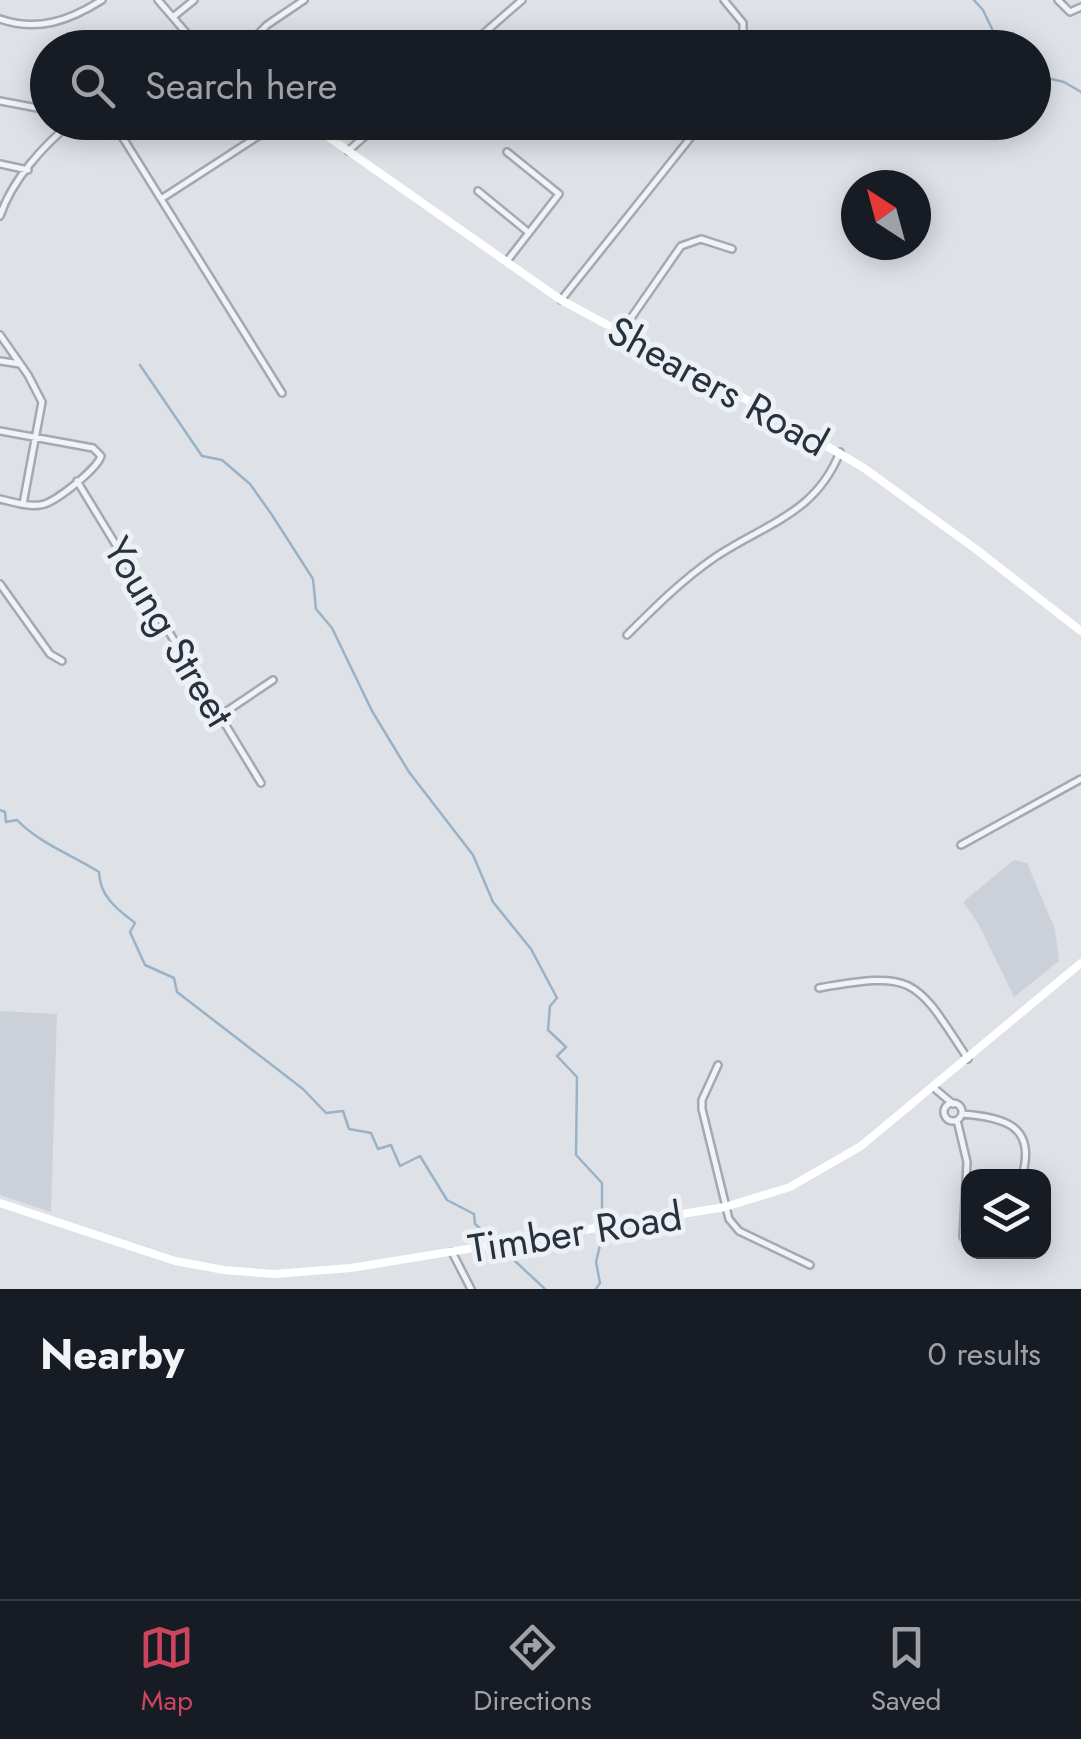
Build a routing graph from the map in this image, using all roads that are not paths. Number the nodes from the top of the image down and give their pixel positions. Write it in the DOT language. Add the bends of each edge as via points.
graph roads {
  1 [pos="102,0"];
  2 [pos="158,0"];
  3 [pos="194,0"];
  4 [pos="304,0"];
  5 [pos="522,0"];
  6 [pos="724,0"];
  7 [pos="1058,0"];
  8 [pos="1081,7"];
  9 [pos="173,17"];
  10 [pos="0,19"];
  11 [pos="183,30"];
  12 [pos="262,30"];
  13 [pos="488,30"];
  14 [pos="742,30"];
  15 [pos="0,101"];
  16 [pos="30,107"];
  17 [pos="50,140"];
  18 [pos="124,140"];
  19 [pos="252,140"];
  20 [pos="332,140"];
  21 [pos="361,140"];
  22 [pos="689,140"];
  23 [pos="348,151"];
  24 [pos="507,152"];
  25 [pos="0,164"];
  26 [pos="28,170"];
  27 [pos="478,191"];
  28 [pos="160,199"];
  29 [pos="0,216"];
  30 [pos="528,232"];
  31 [pos="732,249"];
  32 [pos="506,264"];
  33 [pos="562,300"];
  34 [pos="620,333"];
  35 [pos="0,335"];
  36 [pos="0,360"];
  37 [pos="20,364"];
  38 [pos="282,394"];
  39 [pos="0,430"];
  40 [pos="36,437"];
  41 [pos="840,452"];
  42 [pos="77,481"];
  43 [pos="0,500"];
  44 [pos="23,504"];
  45 [pos="0,584"];
  46 [pos="1081,631"];
  47 [pos="627,635"];
  48 [pos="62,661"];
  49 [pos="273,680"];
  50 [pos="220,716"];
  51 [pos="1081,780"];
  52 [pos="261,783"];
  53 [pos="961,845"];
  54 [pos="1081,963"];
  55 [pos="819,988"];
  56 [pos="968,1059"];
  57 [pos="718,1065"];
  58 [pos="936,1091"];
  59 [pos="953,1104"];
  60 [pos="946,1108"];
  61 [pos="959,1117"];
  62 [pos="967,1169"];
  63 [pos="1023,1169"];
  64 [pos="0,1203"];
  65 [pos="725,1207"];
  66 [pos="452,1252"];
  67 [pos="810,1265"];
  68 [pos="470,1289"];
  1 -- 10 [label="street" via="34,27"];
  2 -- 9 [label="street"];
  3 -- 9 [label="street"];
  4 -- 12 [label="street"];
  5 -- 13 [label="street"];
  6 -- 14 [label="street"];
  7 -- 8 [label="street" via="1070,12"];
  9 -- 11 [label="street"];
  15 -- 16 [label="street"];
  17 -- 26 [label="street"];
  18 -- 28 [label="street"];
  19 -- 28 [label="street"];
  20 -- 23 [label="street, Shearers Road"];
  21 -- 23 [label="street"];
  22 -- 33 [label="street"];
  23 -- 32 [label="street, Shearers Road"];
  24 -- 30 [label="street" via="559,194"];
  25 -- 26 [label="street"];
  26 -- 29 [label="street"];
  27 -- 30 [label="street"];
  28 -- 38 [label="street"];
  30 -- 32 [label="street"];
  31 -- 34 [label="street" via="702,239 680,246"];
  32 -- 33 [label="street, Shearers Road"];
  33 -- 34 [label="street, Shearers Road"];
  34 -- 41 [label="street, Shearers Road"];
  35 -- 37 [label="street"];
  36 -- 37 [label="street"];
  37 -- 40 [label="street" via="42,402"];
  39 -- 40 [label="street"];
  40 -- 42 [label="street" via="98,451 100,461"];
  40 -- 44 [label="street"];
  41 -- 46 [label="street, Shearers Road"];
  41 -- 47 [label="street" via="812,498 714,558"];
  42 -- 44 [label="street" via="48,504"];
  42 -- 50 [label="street, Young Street"];
  43 -- 44 [label="street"];
  45 -- 48 [label="street"];
  49 -- 50 [label="street"];
  50 -- 52 [label="street, Young Street"];
  51 -- 53 [label="street"];
  54 -- 56 [label="street, Timber Road"];
  55 -- 56 [label="street" via="885,978 909,984"];
  56 -- 58 [label="street, Timber Road"];
  57 -- 65 [label="street" via="702,1109"];
  58 -- 59 [label="street"];
  58 -- 60 [label="street"];
  58 -- 65 [label="street, Timber Road" via="826,1169"];
  59 -- 60 [label="street"];
  59 -- 61 [label="street" via="960,1107"];
  60 -- 61 [label="street" via="947,1119"];
  61 -- 62 [label="street"];
  61 -- 63 [label="street" via="1002,1118 1019,1132"];
  64 -- 66 [label="street, Timber Road" via="157,1256 224,1270 310,1272"];
  65 -- 66 [label="street, Timber Road"];
  65 -- 67 [label="street" via="739,1232"];
  66 -- 68 [label="street"];
}
